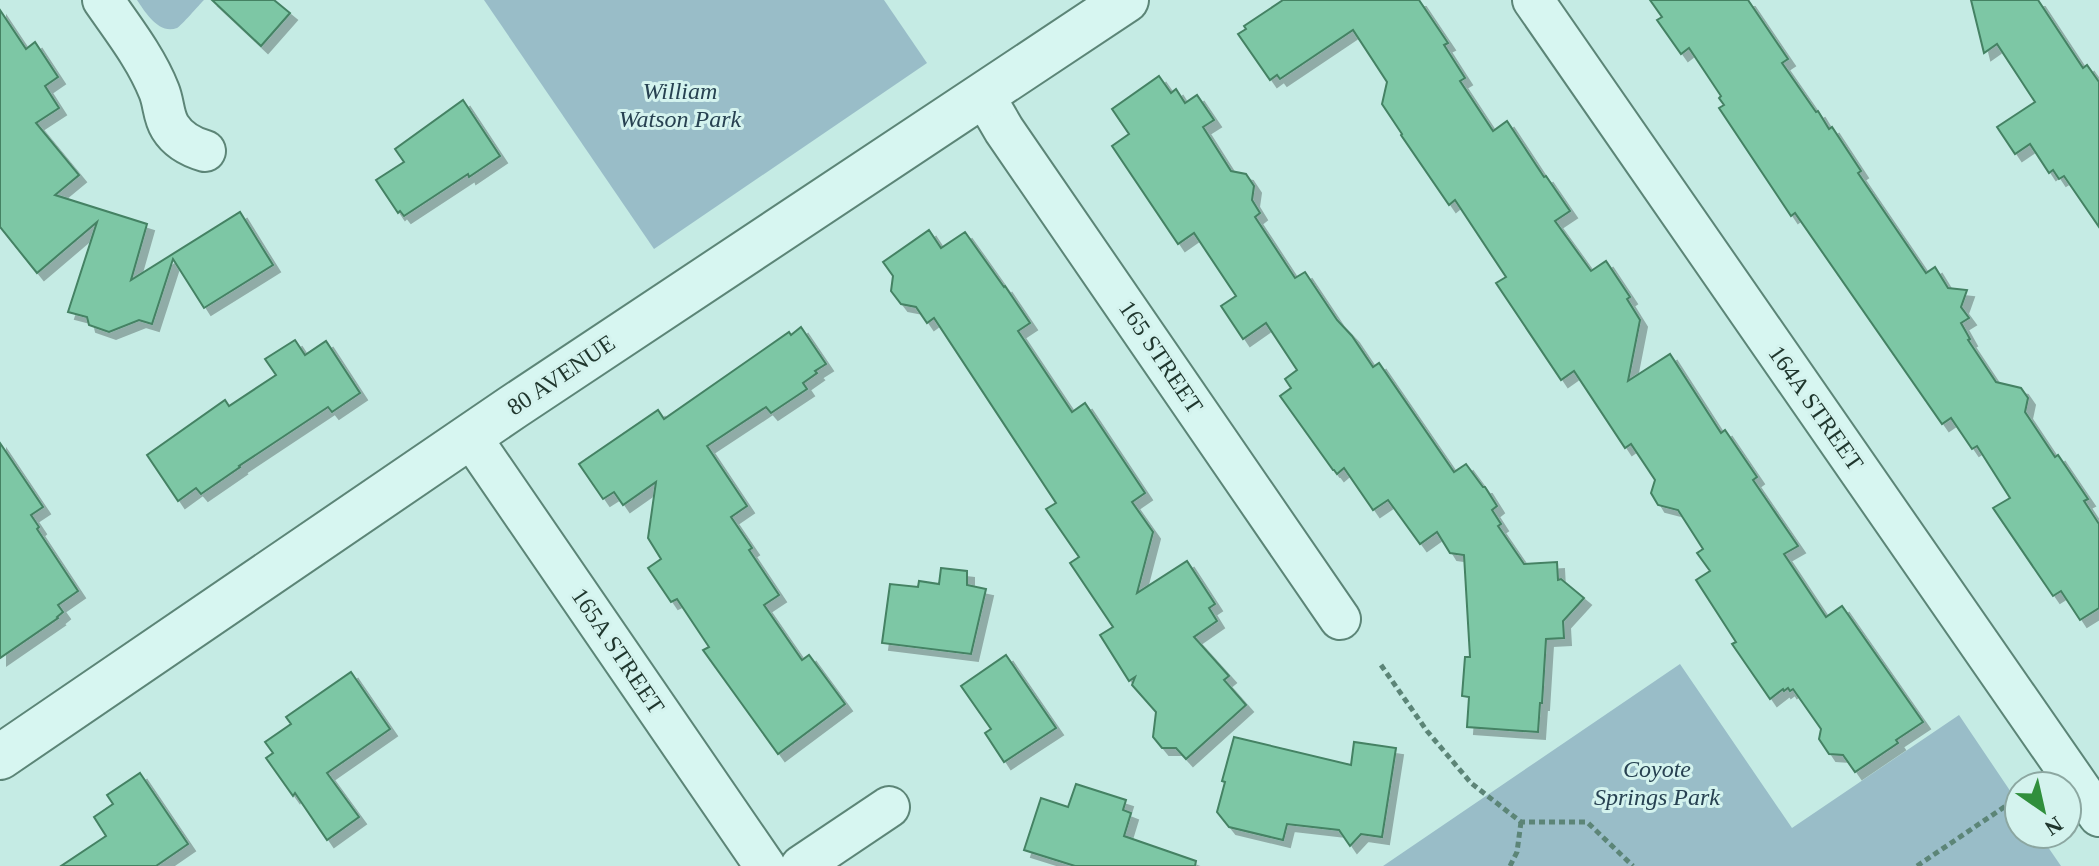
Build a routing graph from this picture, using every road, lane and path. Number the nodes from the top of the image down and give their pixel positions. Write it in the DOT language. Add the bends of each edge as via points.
graph roads {
  1 [pos="103,0"];
  2 [pos="1126,0"];
  3 [pos="1533,0"];
  4 [pos="983,94"];
  5 [pos="205,151"];
  6 [pos="470,436"];
  7 [pos="1340,619"];
  8 [pos="1381,665"];
  9 [pos="0,757"];
  10 [pos="889,807"];
  11 [pos="2003,808"];
  12 [pos="2099,816"];
  13 [pos="1521,822"];
  14 [pos="765,866"];
  15 [pos="801,866"];
  16 [pos="1510,866"];
  17 [pos="1633,866"];
  18 [pos="1917,866"];
  1 -- 5 [label="street" via="161,93 170,128 189,146"];
  2 -- 4 [label="street, 80 AVENUE"];
  3 -- 12 [label="street, 164A STREET"];
  4 -- 6 [label="street, 80 AVENUE"];
  4 -- 7 [label="street, 165 STREET"];
  6 -- 9 [label="street, 80 AVENUE"];
  6 -- 14 [label="street, 165A STREET"];
  8 -- 13 [label="path" via="1471,783"];
  10 -- 15 [label="street"];
  11 -- 18 [label="path"];
  13 -- 16 [label="path"];
  13 -- 17 [label="path" via="1587,822"];
}
